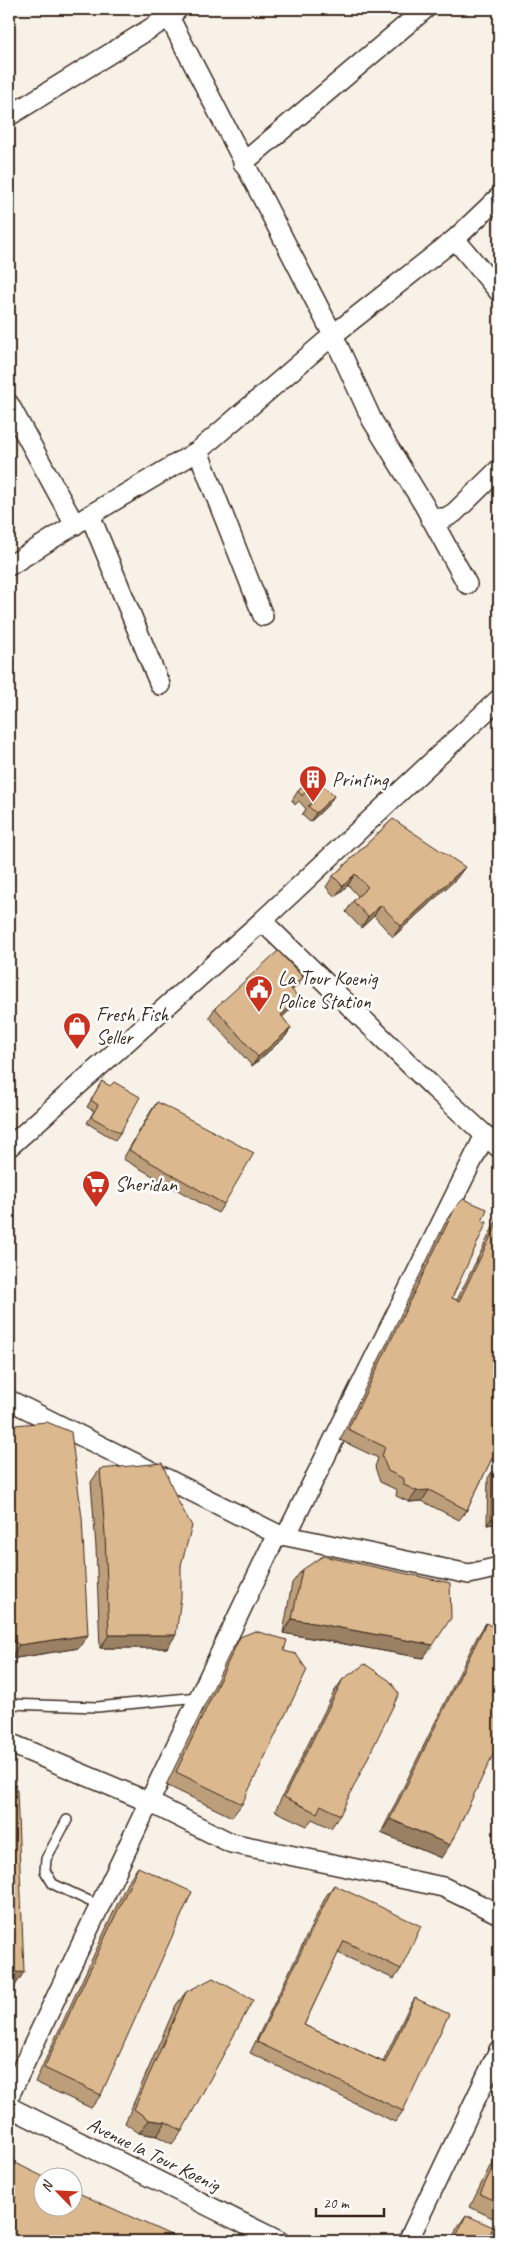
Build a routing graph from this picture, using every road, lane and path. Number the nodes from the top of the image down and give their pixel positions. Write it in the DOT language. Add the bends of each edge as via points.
graph roads {
  1 [pos="425,9"];
  2 [pos="170,11"];
  3 [pos="9,116"];
  4 [pos="243,163"];
  5 [pos="499,197"];
  6 [pos="455,239"];
  7 [pos="499,292"];
  8 [pos="333,335"];
  9 [pos="9,404"];
  10 [pos="198,451"];
  11 [pos="499,469"];
  12 [pos="90,515"];
  13 [pos="430,518"];
  14 [pos="74,525"];
  15 [pos="9,566"];
  16 [pos="467,584"];
  17 [pos="263,616"];
  18 [pos="160,685"];
  19 [pos="499,699"];
  20 [pos="262,921"];
  21 [pos="9,1123"];
  22 [pos="485,1135"];
  23 [pos="12,1144"];
  24 [pos="499,1148"];
  25 [pos="9,1400"];
  26 [pos="282,1535"];
  27 [pos="499,1567"];
  28 [pos="199,1697"];
  29 [pos="9,1704"];
  30 [pos="9,1743"];
  31 [pos="149,1802"];
  32 [pos="67,1820"];
  33 [pos="100,1906"];
  34 [pos="499,1914"];
  35 [pos="499,2050"];
  36 [pos="9,2096"];
  37 [pos="9,2108"];
  38 [pos="279,2241"];
  39 [pos="408,2241"];
  1 -- 4 [label="street"];
  2 -- 3 [label="street"];
  2 -- 4 [label="street"];
  4 -- 8 [label="street"];
  5 -- 6 [label="street"];
  6 -- 7 [label="street"];
  6 -- 8 [label="street"];
  8 -- 10 [label="street"];
  8 -- 13 [label="street" via="372,420"];
  9 -- 14 [label="street"];
  10 -- 12 [label="street"];
  10 -- 17 [label="street"];
  11 -- 13 [label="street" via="454,513 445,518"];
  12 -- 14 [label="street"];
  12 -- 18 [label="street"];
  13 -- 16 [label="street"];
  14 -- 15 [label="street"];
  19 -- 20 [label="street"];
  20 -- 22 [label="street"];
  20 -- 23 [label="street"];
  21 -- 23 [label="street"];
  22 -- 24 [label="street"];
  22 -- 26 [label="street"];
  25 -- 26 [label="street"];
  26 -- 27 [label="street" via="469,1574"];
  26 -- 28 [label="street"];
  28 -- 29 [label="lane" via="97,1707"];
  28 -- 31 [label="street"];
  30 -- 31 [label="street"];
  31 -- 33 [label="street"];
  31 -- 34 [label="street" via="231,1843 443,1887"];
  32 -- 33 [label="lane" via="46,1859 45,1871 52,1884"];
  33 -- 36 [label="street"];
  35 -- 39 [label="street"];
  37 -- 38 [label="street, Avenue la Tour Koenig"];
}
